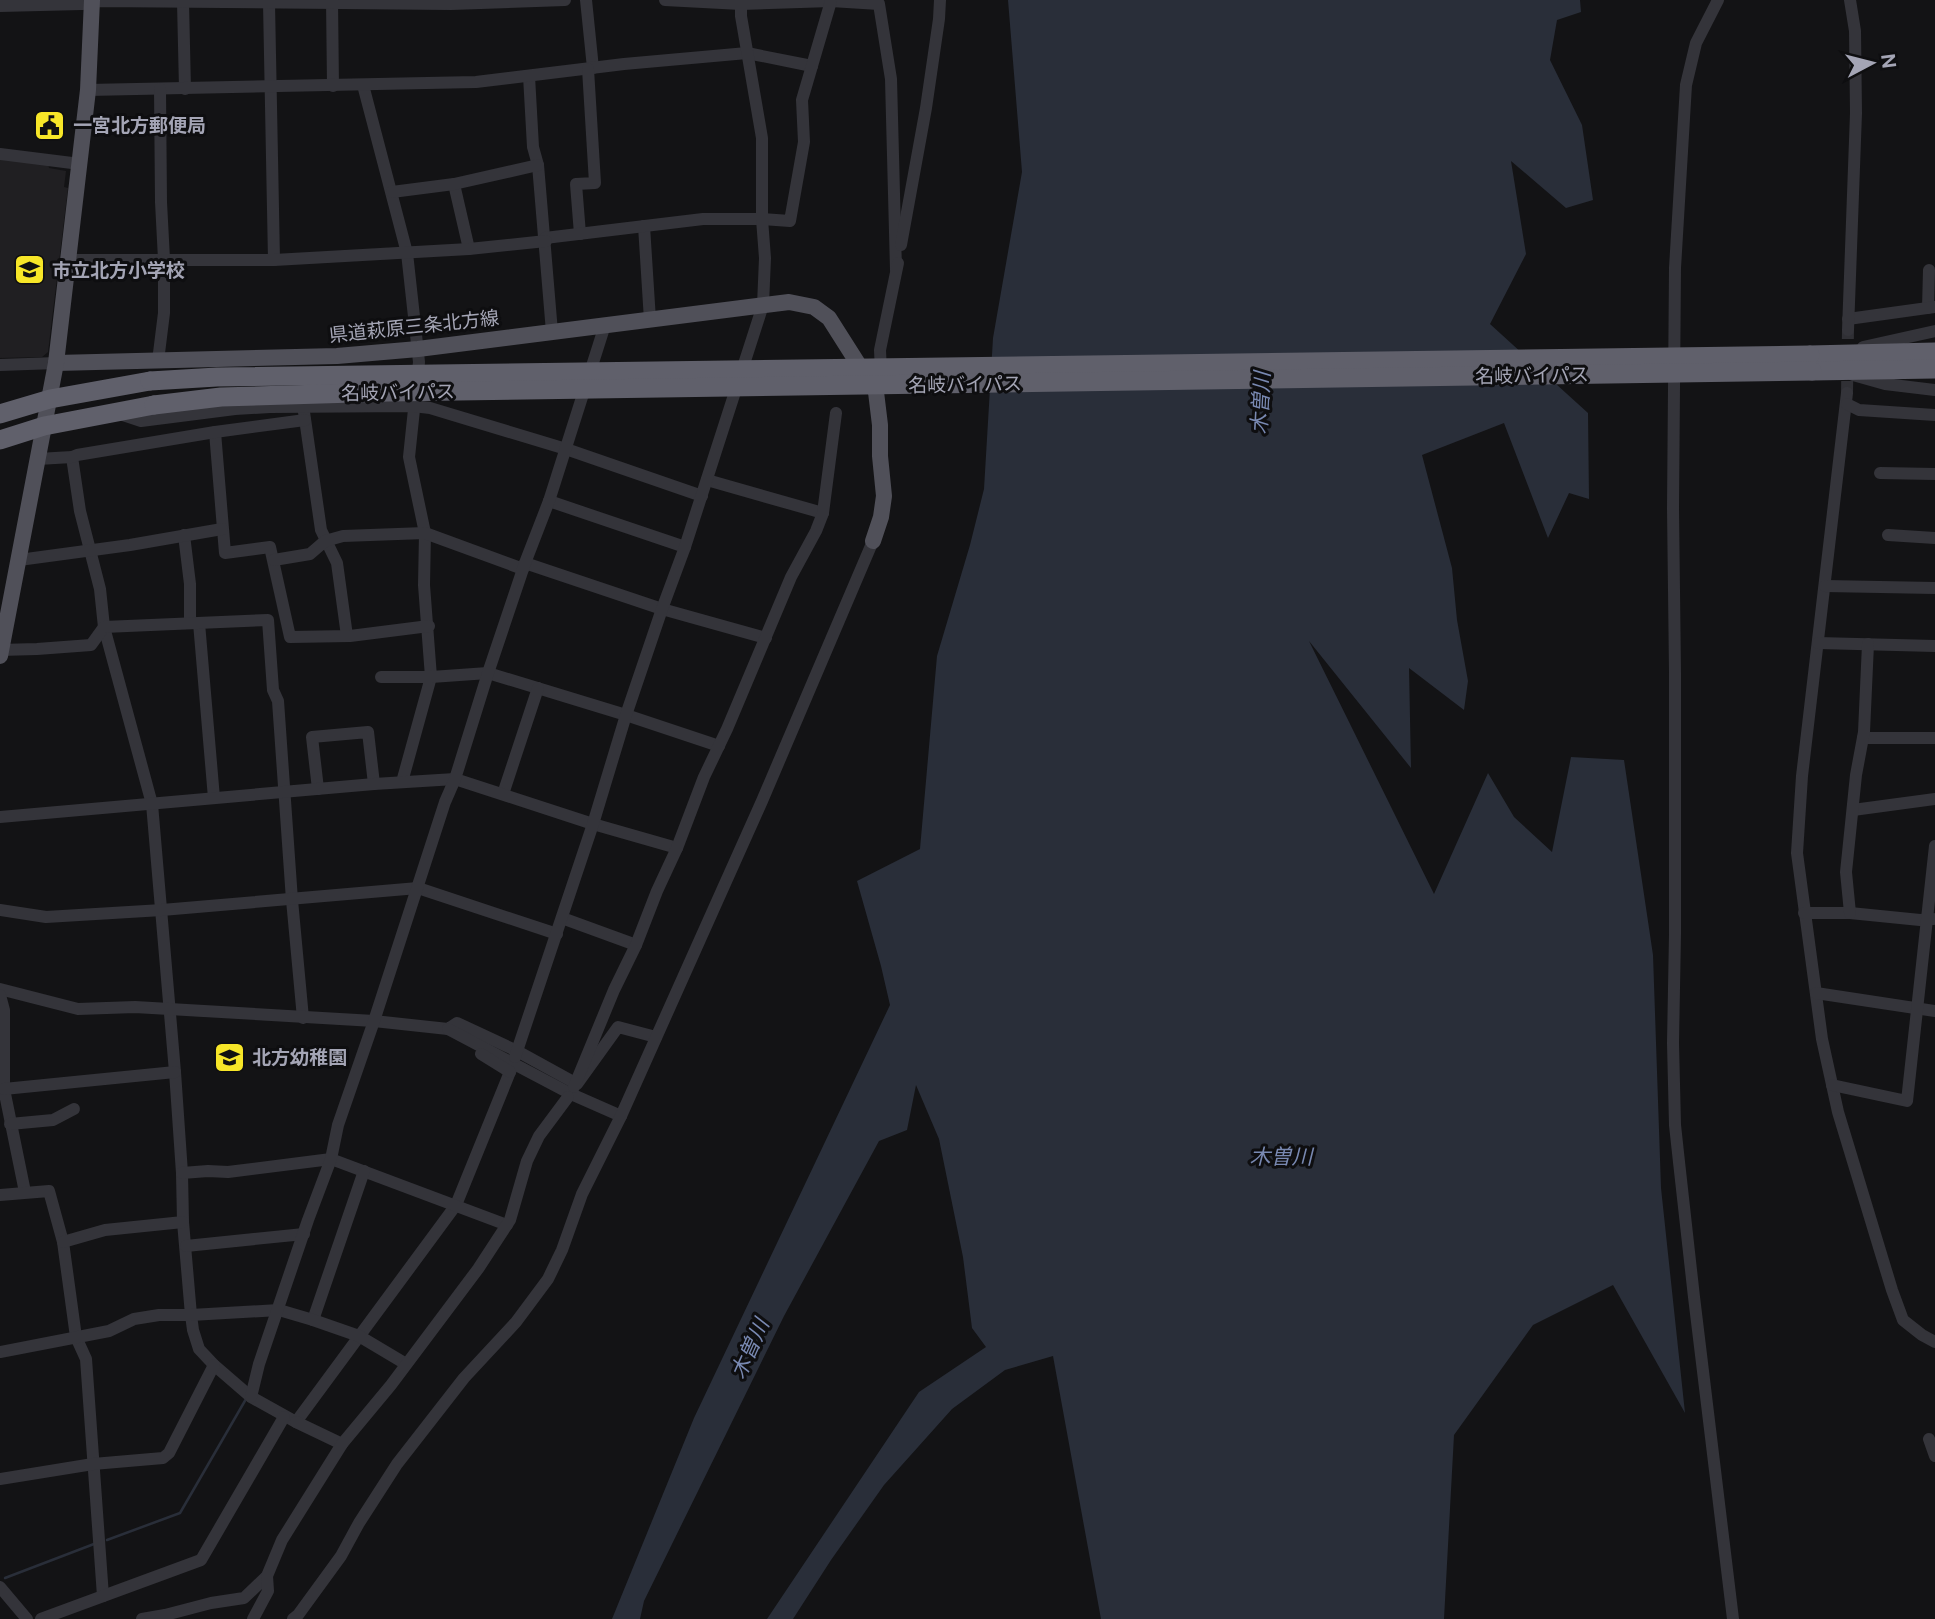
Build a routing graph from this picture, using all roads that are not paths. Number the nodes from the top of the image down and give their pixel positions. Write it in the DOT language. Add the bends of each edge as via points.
graph roads {
  1 [pos="565,0"];
  2 [pos="586,0"];
  3 [pos="666,0"];
  4 [pos="940,0"];
  5 [pos="1718,0"];
  6 [pos="1850,0"];
  7 [pos="92,1"];
  8 [pos="831,1"];
  9 [pos="183,2"];
  10 [pos="332,2"];
  11 [pos="741,2"];
  12 [pos="269,3"];
  13 [pos="0,6"];
  14 [pos="747,53"];
  15 [pos="812,66"];
  16 [pos="590,69"];
  17 [pos="529,76"];
  18 [pos="363,85"];
  19 [pos="334,86"];
  20 [pos="271,87"];
  21 [pos="160,89"];
  22 [pos="185,89"];
  23 [pos="89,90"];
  24 [pos="0,154"];
  25 [pos="80,164"];
  26 [pos="538,165"];
  27 [pos="454,184"];
  28 [pos="392,192"];
  29 [pos="762,219"];
  30 [pos="644,226"];
  31 [pos="580,234"];
  32 [pos="545,239"];
  33 [pos="469,249"];
  34 [pos="407,253"];
  35 [pos="68,260"];
  36 [pos="164,260"];
  37 [pos="274,260"];
  38 [pos="896,270"];
  39 [pos="1929,270"];
  40 [pos="763,305"];
  41 [pos="1932,307"];
  42 [pos="650,320"];
  43 [pos="605,325"];
  44 [pos="1935,331"];
  45 [pos="552,332"];
  46 [pos="418,349"];
  47 [pos="1935,352"];
  48 [pos="158,361"];
  49 [pos="56,363"];
  50 [pos="1821,363"];
  51 [pos="0,366"];
  52 [pos="1935,369"];
  53 [pos="1935,390"];
  54 [pos="876,392"];
  55 [pos="50,399"];
  56 [pos="302,405"];
  57 [pos="413,405"];
  58 [pos="112,412"];
  59 [pos="836,413"];
  60 [pos="0,414"];
  61 [pos="1935,415"];
  62 [pos="305,420"];
  63 [pos="44,426"];
  64 [pos="215,432"];
  65 [pos="0,440"];
  66 [pos="566,449"];
  67 [pos="72,457"];
  68 [pos="38,459"];
  69 [pos="1880,473"];
  70 [pos="1935,474"];
  71 [pos="707,481"];
  72 [pos="702,496"];
  73 [pos="549,501"];
  74 [pos="823,513"];
  75 [pos="222,529"];
  76 [pos="425,533"];
  77 [pos="184,535"];
  78 [pos="1888,535"];
  79 [pos="1935,538"];
  80 [pos="325,541"];
  81 [pos="873,541"];
  82 [pos="685,547"];
  83 [pos="91,549"];
  84 [pos="19,560"];
  85 [pos="274,560"];
  86 [pos="524,566"];
  87 [pos="1825,586"];
  88 [pos="1935,588"];
  89 [pos="662,608"];
  90 [pos="286,619"];
  91 [pos="268,620"];
  92 [pos="194,623"];
  93 [pos="429,626"];
  94 [pos="104,627"];
  95 [pos="347,636"];
  96 [pos="766,638"];
  97 [pos="1818,643"];
  98 [pos="1868,644"];
  99 [pos="1935,646"];
  100 [pos="0,652"];
  101 [pos="488,673"];
  102 [pos="381,677"];
  103 [pos="431,677"];
  104 [pos="538,688"];
  105 [pos="626,715"];
  106 [pos="1863,738"];
  107 [pos="1935,738"];
  108 [pos="719,746"];
  109 [pos="455,779"];
  110 [pos="402,782"];
  111 [pos="374,784"];
  112 [pos="318,789"];
  113 [pos="285,792"];
  114 [pos="503,794"];
  115 [pos="214,798"];
  116 [pos="1935,799"];
  117 [pos="152,804"];
  118 [pos="1853,810"];
  119 [pos="0,817"];
  120 [pos="593,824"];
  121 [pos="1935,846"];
  122 [pos="677,848"];
  123 [pos="418,888"];
  124 [pos="292,900"];
  125 [pos="0,910"];
  126 [pos="162,910"];
  127 [pos="1804,913"];
  128 [pos="1850,913"];
  129 [pos="562,918"];
  130 [pos="1931,919"];
  131 [pos="557,934"];
  132 [pos="636,945"];
  133 [pos="0,989"];
  134 [pos="1816,993"];
  135 [pos="0,995"];
  136 [pos="1918,1008"];
  137 [pos="170,1010"];
  138 [pos="1935,1011"];
  139 [pos="303,1018"];
  140 [pos="374,1021"];
  141 [pos="448,1029"];
  142 [pos="656,1037"];
  143 [pos="513,1062"];
  144 [pos="175,1072"];
  145 [pos="1832,1085"];
  146 [pos="4,1089"];
  147 [pos="573,1090"];
  148 [pos="74,1109"];
  149 [pos="621,1116"];
  150 [pos="10,1124"];
  151 [pos="331,1159"];
  152 [pos="364,1171"];
  153 [pos="182,1173"];
  154 [pos="25,1192"];
  155 [pos="0,1195"];
  156 [pos="456,1205"];
  157 [pos="183,1222"];
  158 [pos="507,1225"];
  159 [pos="304,1234"];
  160 [pos="63,1242"];
  161 [pos="186,1246"];
  162 [pos="279,1310"];
  163 [pos="191,1315"];
  164 [pos="313,1320"];
  165 [pos="359,1336"];
  166 [pos="76,1337"];
  167 [pos="1935,1342"];
  168 [pos="0,1352"];
  169 [pos="406,1364"];
  170 [pos="214,1365"];
  171 [pos="251,1397"];
  172 [pos="284,1417"];
  173 [pos="296,1422"];
  174 [pos="1930,1439"];
  175 [pos="342,1444"];
  176 [pos="1935,1456"];
  177 [pos="93,1464"];
  178 [pos="0,1479"];
  179 [pos="267,1576"];
  180 [pos="0,1587"];
  181 [pos="103,1596"];
  182 [pos="27,1619"];
  183 [pos="41,1619"];
  184 [pos="142,1619"];
  185 [pos="253,1619"];
  186 [pos="293,1619"];
  187 [pos="1733,1619"];
  1 -- 10 [label="street"];
  2 -- 16 [label="street"];
  3 -- 11 [label="street"];
  4 -- 38 [label="street" via="926,108"];
  5 -- 187 [label="street" via="1696,43 1686,85 1675,268 1673,1043 1675,1125"];
  6 -- 41 [label="street" via="1856,113 1848,325"];
  7 -- 9 [label="street"];
  7 -- 13 [label="street"];
  7 -- 23 [label="main road"];
  8 -- 11 [label="street"];
  8 -- 15 [label="street"];
  8 -- 38 [label="street" via="879,4 891,79"];
  9 -- 12 [label="street"];
  9 -- 22 [label="street"];
  10 -- 12 [label="street"];
  10 -- 19 [label="street"];
  11 -- 14 [label="street"];
  12 -- 20 [label="street"];
  14 -- 15 [label="street"];
  14 -- 16 [label="street"];
  14 -- 29 [label="street" via="762,138"];
  15 -- 29 [label="street" via="802,100 804,142 790,221"];
  16 -- 17 [label="street"];
  16 -- 31 [label="street" via="595,183 576,184"];
  17 -- 18 [label="street"];
  17 -- 26 [label="street"];
  18 -- 19 [label="street"];
  18 -- 28 [label="street"];
  19 -- 20 [label="street"];
  20 -- 22 [label="street"];
  20 -- 37 [label="street"];
  21 -- 22 [label="street"];
  21 -- 23 [label="street"];
  21 -- 36 [label="street"];
  23 -- 25 [label="main road"];
  24 -- 25 [label="street"];
  25 -- 35 [label="main road"];
  26 -- 27 [label="street"];
  26 -- 32 [label="street"];
  27 -- 28 [label="street"];
  27 -- 33 [label="street"];
  28 -- 34 [label="street"];
  29 -- 30 [label="street"];
  29 -- 40 [label="street"];
  30 -- 31 [label="street"];
  30 -- 42 [label="street"];
  31 -- 32 [label="street"];
  32 -- 33 [label="street"];
  32 -- 45 [label="street"];
  33 -- 34 [label="street"];
  34 -- 37 [label="street"];
  34 -- 46 [label="street"];
  35 -- 36 [label="street"];
  35 -- 49 [label="main road"];
  36 -- 37 [label="street"];
  36 -- 48 [label="street"];
  38 -- 54 [label="street"];
  39 -- 41 [label="street"];
  40 -- 42 [label="main road, 県道萩原三条北方線"];
  40 -- 54 [label="main road, 県道萩原三条北方線" via="801,303 824,314"];
  40 -- 71 [label="street"];
  42 -- 43 [label="main road, 県道萩原三条北方線"];
  43 -- 45 [label="main road, 県道萩原三条北方線"];
  43 -- 66 [label="street"];
  44 -- 50 [label="street"];
  45 -- 46 [label="main road, 県道萩原三条北方線"];
  46 -- 48 [label="main road, 県道萩原三条北方線"];
  46 -- 57 [label="street"];
  47 -- 50 [label="highway, 名岐バイパス"];
  48 -- 49 [label="main road, 県道萩原三条北方線"];
  49 -- 51 [label="street"];
  49 -- 55 [label="main road"];
  50 -- 52 [label="highway, 名岐バイパス"];
  50 -- 53 [label="street" via="1885,384"];
  50 -- 55 [label="highway, 名岐バイパス, bridge" via="217,377 150,381"];
  50 -- 58 [label="highway, 名岐バイパス, bridge" via="220,397"];
  54 -- 81 [label="main road, 県道萩原三条北方線" via="884,496"];
  55 -- 60 [label="highway, 名岐バイパス"];
  55 -- 63 [label="main road"];
  56 -- 57 [label="street"];
  56 -- 58 [label="street" via="141,421"];
  56 -- 62 [label="street"];
  57 -- 66 [label="street"];
  57 -- 76 [label="street" via="409,457"];
  58 -- 63 [label="highway, 名岐バイパス"];
  59 -- 74 [label="street"];
  61 -- 87 [label="street" via="1859,410 1847,398"];
  62 -- 64 [label="street"];
  62 -- 80 [label="street"];
  63 -- 65 [label="highway, 名岐バイパス"];
  63 -- 68 [label="main road"];
  64 -- 67 [label="street"];
  64 -- 75 [label="street"];
  66 -- 72 [label="street"];
  66 -- 73 [label="street"];
  67 -- 68 [label="street"];
  67 -- 83 [label="street"];
  68 -- 84 [label="main road"];
  69 -- 70 [label="street"];
  71 -- 72 [label="street"];
  71 -- 74 [label="street"];
  72 -- 82 [label="street"];
  73 -- 82 [label="street"];
  73 -- 86 [label="street"];
  74 -- 96 [label="street"];
  75 -- 77 [label="street"];
  75 -- 85 [label="street" via="225,553 270,547"];
  76 -- 80 [label="street" via="343,536"];
  76 -- 86 [label="street"];
  76 -- 93 [label="street"];
  77 -- 83 [label="street"];
  77 -- 92 [label="street"];
  78 -- 79 [label="street"];
  80 -- 85 [label="street" via="310,554"];
  80 -- 95 [label="street" via="337,563"];
  81 -- 142 [label="street"];
  82 -- 89 [label="street"];
  83 -- 84 [label="street"];
  83 -- 94 [label="street"];
  84 -- 100 [label="main road"];
  85 -- 90 [label="street"];
  86 -- 89 [label="street"];
  86 -- 101 [label="street"];
  87 -- 88 [label="street"];
  87 -- 97 [label="street"];
  89 -- 96 [label="street"];
  89 -- 105 [label="street"];
  90 -- 91 [label="street"];
  90 -- 95 [label="street" via="290,637"];
  91 -- 92 [label="street"];
  91 -- 113 [label="street"];
  92 -- 94 [label="street"];
  92 -- 115 [label="street"];
  93 -- 95 [label="street"];
  93 -- 103 [label="street"];
  94 -- 100 [label="street" via="91,645"];
  94 -- 117 [label="street"];
  96 -- 108 [label="street"];
  97 -- 98 [label="street"];
  97 -- 127 [label="street" via="1797,853"];
  98 -- 99 [label="street"];
  98 -- 106 [label="street"];
  101 -- 103 [label="street"];
  101 -- 104 [label="street"];
  101 -- 109 [label="street"];
  102 -- 103 [label="street"];
  103 -- 110 [label="street"];
  104 -- 105 [label="street"];
  104 -- 114 [label="street"];
  105 -- 108 [label="street"];
  105 -- 120 [label="street"];
  106 -- 107 [label="street"];
  106 -- 118 [label="street"];
  108 -- 122 [label="street"];
  109 -- 110 [label="street"];
  109 -- 114 [label="street"];
  109 -- 123 [label="street"];
  110 -- 111 [label="street"];
  111 -- 112 [label="street"];
  111 -- 112 [label="street" via="368,732 312,737"];
  112 -- 113 [label="street"];
  113 -- 115 [label="street"];
  113 -- 124 [label="street"];
  114 -- 120 [label="street"];
  115 -- 117 [label="street"];
  116 -- 118 [label="street"];
  117 -- 119 [label="street"];
  117 -- 126 [label="street"];
  118 -- 128 [label="street" via="1846,872"];
  120 -- 122 [label="street"];
  120 -- 129 [label="street"];
  121 -- 130 [label="street" via="1928,894"];
  122 -- 132 [label="street"];
  123 -- 124 [label="street"];
  123 -- 131 [label="street"];
  123 -- 140 [label="street"];
  124 -- 126 [label="street"];
  124 -- 139 [label="street"];
  125 -- 126 [label="street" via="46,917"];
  126 -- 137 [label="street"];
  127 -- 128 [label="street"];
  127 -- 134 [label="street"];
  128 -- 130 [label="street"];
  129 -- 131 [label="street"];
  129 -- 132 [label="street"];
  130 -- 136 [label="street"];
  131 -- 143 [label="street"];
  132 -- 147 [label="street"];
  133 -- 137 [label="street" via="78,1009"];
  134 -- 136 [label="street"];
  134 -- 145 [label="street"];
  135 -- 146 [label="street" via="5,1010"];
  136 -- 138 [label="street"];
  136 -- 145 [label="street" via="1907,1101"];
  137 -- 139 [label="street"];
  137 -- 144 [label="street"];
  139 -- 140 [label="street"];
  140 -- 141 [label="street"];
  140 -- 151 [label="street"];
  141 -- 143 [label="street" via="454,1037"];
  141 -- 143 [label="street" via="457,1023"];
  141 -- 149 [label="street"];
  142 -- 147 [label="street" via="618,1027"];
  142 -- 149 [label="street"];
  143 -- 147 [label="street"];
  143 -- 156 [label="street"];
  144 -- 146 [label="street"];
  144 -- 153 [label="street"];
  145 -- 167 [label="street" via="1903,1320"];
  146 -- 150 [label="street"];
  147 -- 158 [label="street" via="539,1136"];
  148 -- 150 [label="street" via="53,1120"];
  149 -- 186 [label="street" via="548,1279 397,1465 341,1556"];
  150 -- 154 [label="street"];
  151 -- 152 [label="street"];
  151 -- 153 [label="street"];
  151 -- 159 [label="street"];
  152 -- 156 [label="street"];
  152 -- 164 [label="street"];
  153 -- 157 [label="street"];
  154 -- 155 [label="street"];
  154 -- 160 [label="street" via="49,1191"];
  156 -- 158 [label="street"];
  156 -- 165 [label="street"];
  157 -- 160 [label="street" via="105,1230"];
  157 -- 161 [label="street"];
  158 -- 169 [label="street"];
  159 -- 161 [label="street"];
  159 -- 162 [label="street"];
  160 -- 166 [label="street"];
  161 -- 163 [label="street"];
  162 -- 163 [label="street"];
  162 -- 164 [label="street"];
  162 -- 171 [label="street"];
  163 -- 166 [label="street" via="134,1319 109,1331"];
  163 -- 170 [label="street" via="199,1349"];
  164 -- 165 [label="street"];
  165 -- 169 [label="street"];
  165 -- 173 [label="street"];
  166 -- 168 [label="street"];
  166 -- 177 [label="street" via="86,1359"];
  169 -- 175 [label="street"];
  170 -- 171 [label="street"];
  170 -- 177 [label="street" via="163,1458"];
  171 -- 172 [label="street"];
  172 -- 173 [label="street"];
  172 -- 181 [label="street" via="201,1560"];
  173 -- 175 [label="street"];
  174 -- 176 [label="street"];
  175 -- 179 [label="street" via="282,1540"];
  177 -- 178 [label="street"];
  177 -- 181 [label="street"];
  179 -- 184 [label="street" via="244,1598"];
  179 -- 185 [label="street" via="268,1591"];
  180 -- 182 [label="street"];
  181 -- 183 [label="street"];
}
